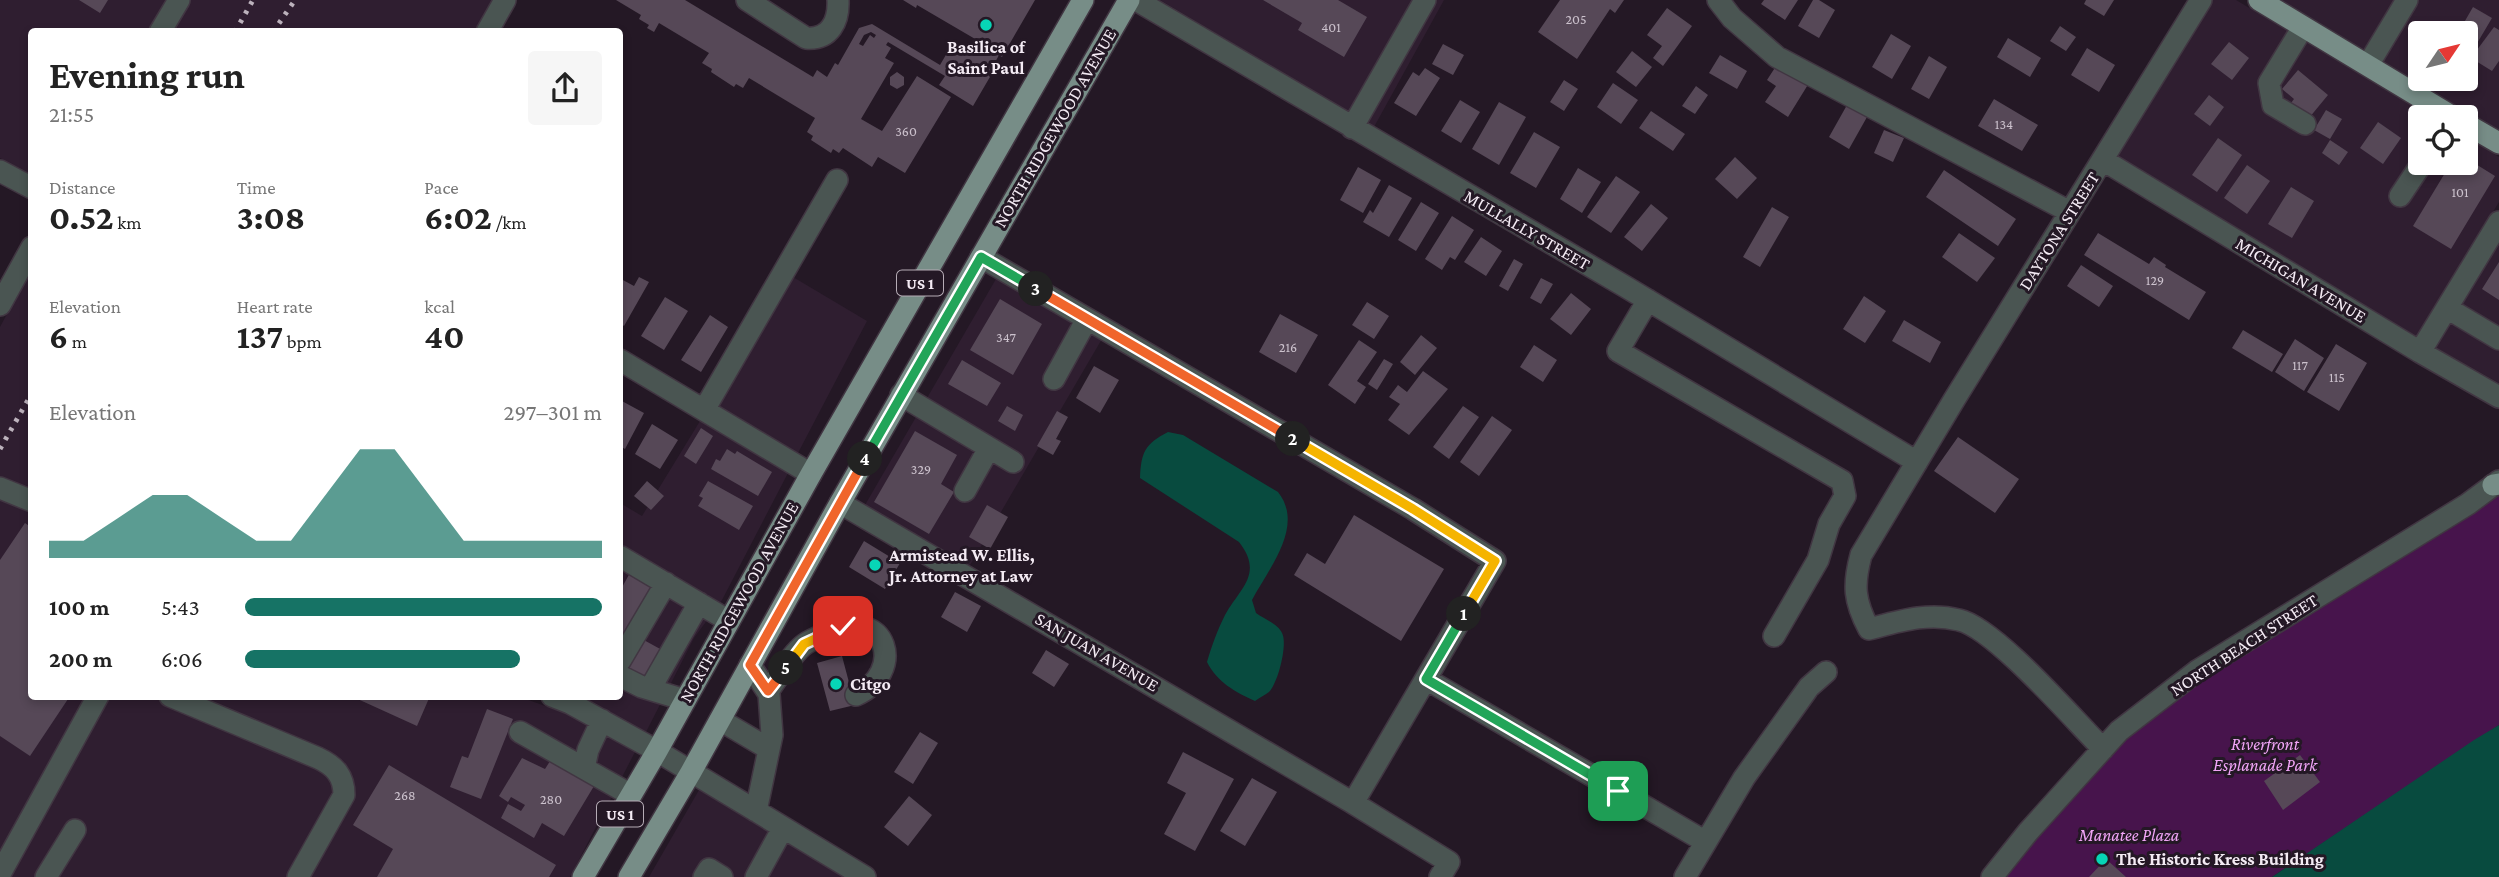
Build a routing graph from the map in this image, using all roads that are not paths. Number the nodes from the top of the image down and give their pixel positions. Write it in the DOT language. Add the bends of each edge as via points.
graph roads {
  1 [pos="179,0"];
  2 [pos="505,0"];
  3 [pos="747,0"];
  4 [pos="838,0"];
  5 [pos="1083,0"];
  6 [pos="1129,0"];
  7 [pos="1136,0"];
  8 [pos="1425,0"];
  9 [pos="1718,0"];
  10 [pos="2201,0"];
  11 [pos="2259,0"];
  12 [pos="2407,0"];
  13 [pos="2303,26"];
  14 [pos="162,28"];
  15 [pos="489,28"];
  16 [pos="2368,65"];
  17 [pos="2432,105"];
  18 [pos="2305,124"];
  19 [pos="1352,128"];
  20 [pos="2478,128"];
  21 [pos="2496,135"];
  22 [pos="2104,160"];
  23 [pos="0,171"];
  24 [pos="2414,175"];
  25 [pos="837,180"];
  26 [pos="28,186"];
  27 [pos="2400,197"];
  28 [pos="2070,212"];
  29 [pos="2499,222"];
  30 [pos="28,254"];
  31 [pos="981,257"];
  32 [pos="1648,300"];
  33 [pos="0,305"];
  34 [pos="2447,308"];
  35 [pos="1087,319"];
  36 [pos="2499,339"];
  37 [pos="2420,352"];
  38 [pos="623,362"];
  39 [pos="1054,379"];
  40 [pos="901,395"];
  41 [pos="2499,397"];
  42 [pos="705,410"];
  43 [pos="989,448"];
  44 [pos="1013,462"];
  45 [pos="1917,462"];
  46 [pos="811,474"];
  47 [pos="2497,483"];
  48 [pos="0,488"];
  49 [pos="965,491"];
  50 [pos="28,499"];
  51 [pos="840,503"];
  52 [pos="623,558"];
  53 [pos="666,583"];
  54 [pos="699,603"];
  55 [pos="729,621"];
  56 [pos="1774,636"];
  57 [pos="623,656"];
  58 [pos="750,665"];
  59 [pos="1826,672"];
  60 [pos="623,677"];
  61 [pos="1426,679"];
  62 [pos="650,689"];
  63 [pos="768,691"];
  64 [pos="856,695"];
  65 [pos="95,700"];
  66 [pos="180,700"];
  67 [pos="567,700"];
  68 [pos="685,700"];
  69 [pos="602,720"];
  70 [pos="720,720"];
  71 [pos="520,732"];
  72 [pos="769,749"];
  73 [pos="2103,749"];
  74 [pos="657,751"];
  75 [pos="584,768"];
  76 [pos="691,772"];
  77 [pos="631,795"];
  78 [pos="1353,803"];
  79 [pos="756,811"];
  80 [pos="783,828"];
  81 [pos="75,830"];
  82 [pos="1706,842"];
  83 [pos="1692,872"];
  84 [pos="0,874"];
  85 [pos="46,877"];
  86 [pos="298,877"];
  87 [pos="583,877"];
  88 [pos="629,877"];
  89 [pos="704,877"];
  90 [pos="722,877"];
  91 [pos="756,877"];
  92 [pos="866,877"];
  93 [pos="1440,877"];
  94 [pos="1992,877"];
  1 -- 14 [label="street"];
  2 -- 15 [label="street"];
  3 -- 4 [label="street" via="806,38 818,39 838,14"];
  5 -- 46 [label="main road, NORTH RIDGEWOOD AVENUE / US 1"];
  6 -- 31 [label="main road, NORTH RIDGEWOOD AVENUE / US 1"];
  7 -- 19 [label="street, MULLALLY STREET"];
  8 -- 19 [label="street"];
  9 -- 28 [label="street" via="1777,57"];
  10 -- 22 [label="street, DAYTONA STREET"];
  11 -- 13 [label="main road"];
  12 -- 16 [label="street"];
  13 -- 16 [label="main road"];
  13 -- 18 [label="street" via="2269,83 2273,105"];
  16 -- 17 [label="main road"];
  19 -- 32 [label="street, MULLALLY STREET"];
  20 -- 21 [label="main road"];
  22 -- 28 [label="street, DAYTONA STREET"];
  22 -- 37 [label="street, MICHIGAN AVENUE"];
  23 -- 26 [label="street"];
  24 -- 27 [label="street"];
  25 -- 42 [label="street"];
  28 -- 45 [label="street, DAYTONA STREET"];
  29 -- 34 [label="street"];
  30 -- 33 [label="street"];
  31 -- 35 [label="street"];
  31 -- 40 [label="main road, NORTH RIDGEWOOD AVENUE / US 1"];
  32 -- 45 [label="street, MULLALLY STREET"];
  32 -- 56 [label="street" via="1618,351 1842,481 1845,496 1829,524 1818,560"];
  34 -- 36 [label="street"];
  34 -- 37 [label="street"];
  35 -- 39 [label="street"];
  35 -- 61 [label="street" via="1495,561"];
  37 -- 41 [label="street, MICHIGAN AVENUE"];
  38 -- 42 [label="street"];
  40 -- 43 [label="street"];
  40 -- 51 [label="main road, NORTH RIDGEWOOD AVENUE / US 1"];
  42 -- 46 [label="street"];
  43 -- 44 [label="street"];
  43 -- 49 [label="street"];
  45 -- 73 [label="street, DAYTONA STREET" via="1861,555 1854,580 1869,629 1920,616 1961,620 1992,636"];
  46 -- 55 [label="main road, NORTH RIDGEWOOD AVENUE / US 1"];
  47 -- 73 [label="street, NORTH BEACH STREET" via="2197,671 2119,731"];
  48 -- 50 [label="street"];
  51 -- 58 [label="main road, NORTH RIDGEWOOD AVENUE / US 1"];
  51 -- 78 [label="street, SAN JUAN AVENUE"];
  52 -- 53 [label="street"];
  53 -- 54 [label="street"];
  53 -- 57 [label="street"];
  54 -- 55 [label="street"];
  54 -- 62 [label="street"];
  55 -- 68 [label="main road, NORTH RIDGEWOOD AVENUE / US 1"];
  58 -- 63 [label="street"];
  58 -- 70 [label="main road, NORTH RIDGEWOOD AVENUE / US 1"];
  59 -- 82 [label="street" via="1809,687 1744,778"];
  60 -- 62 [label="street"];
  61 -- 78 [label="street"];
  61 -- 82 [label="street"];
  62 -- 68 [label="street"];
  63 -- 64 [label="street" via="804,644 843,626 864,626 881,640 885,666 874,682"];
  63 -- 72 [label="street"];
  65 -- 84 [label="street"];
  66 -- 86 [label="street" via="318,758 337,771 344,795"];
  67 -- 69 [label="street"];
  68 -- 74 [label="main road, NORTH RIDGEWOOD AVENUE / US 1"];
  69 -- 74 [label="street"];
  69 -- 75 [label="street"];
  70 -- 72 [label="street"];
  70 -- 76 [label="main road, NORTH RIDGEWOOD AVENUE / US 1"];
  71 -- 75 [label="street"];
  72 -- 79 [label="street"];
  73 -- 94 [label="street, NORTH BEACH STREET"];
  74 -- 76 [label="street"];
  74 -- 77 [label="main road, NORTH RIDGEWOOD AVENUE / US 1"];
  75 -- 77 [label="street"];
  76 -- 79 [label="street"];
  76 -- 88 [label="main road, NORTH RIDGEWOOD AVENUE / US 1"];
  77 -- 87 [label="main road, NORTH RIDGEWOOD AVENUE / US 1"];
  78 -- 93 [label="street, SAN JUAN AVENUE" via="1449,862"];
  79 -- 80 [label="street"];
  80 -- 91 [label="street"];
  80 -- 92 [label="street"];
  81 -- 85 [label="street"];
  82 -- 83 [label="street"];
  89 -- 90 [label="street" via="709,869"];
}
